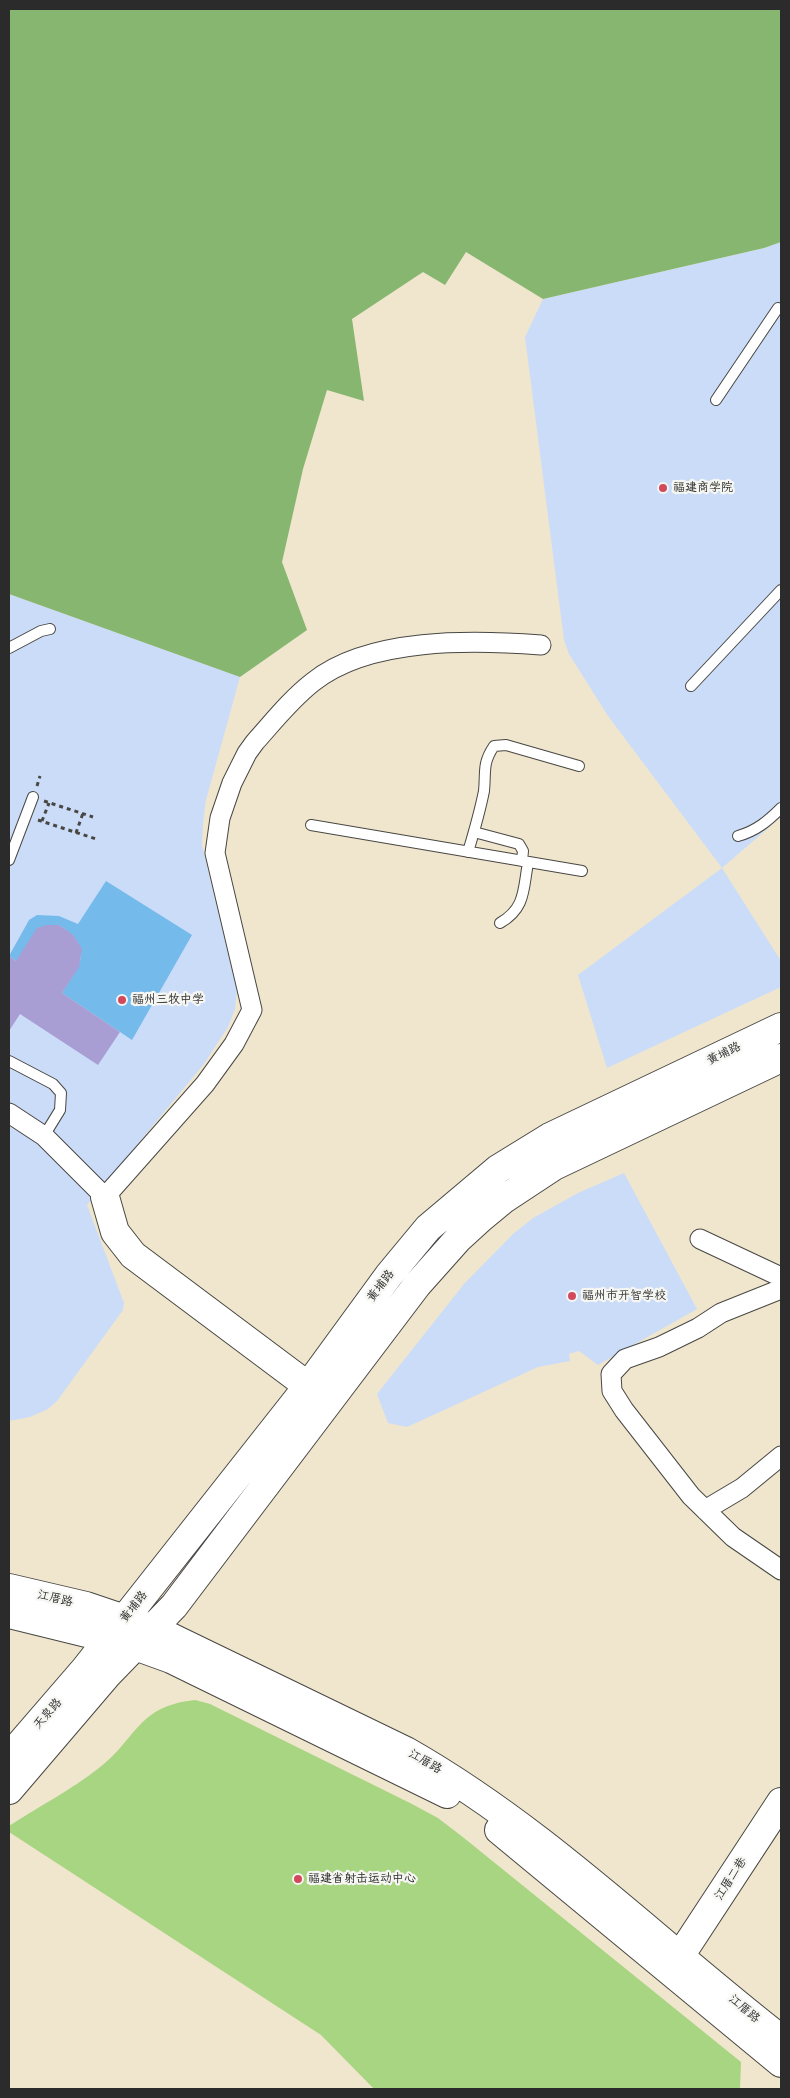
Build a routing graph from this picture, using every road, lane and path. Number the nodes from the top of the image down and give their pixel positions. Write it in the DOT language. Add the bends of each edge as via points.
graph roads {
  1 [pos="781,309"];
  2 [pos="716,400"];
  3 [pos="781,590"];
  4 [pos="50,629"];
  5 [pos="541,645"];
  6 [pos="9,648"];
  7 [pos="691,686"];
  8 [pos="580,766"];
  9 [pos="33,797"];
  10 [pos="49,802"];
  11 [pos="781,808"];
  12 [pos="83,814"];
  13 [pos="26,815"];
  14 [pos="93,817"];
  15 [pos="42,821"];
  16 [pos="311,825"];
  17 [pos="76,832"];
  18 [pos="474,832"];
  19 [pos="738,836"];
  20 [pos="96,839"];
  21 [pos="468,852"];
  22 [pos="9,860"];
  23 [pos="525,862"];
  24 [pos="582,871"];
  25 [pos="500,923"];
  26 [pos="781,1027"];
  27 [pos="781,1058"];
  28 [pos="9,1061"];
  29 [pos="9,1113"];
  30 [pos="44,1136"];
  31 [pos="105,1197"];
  32 [pos="700,1239"];
  33 [pos="781,1277"];
  34 [pos="781,1290"];
  35 [pos="308,1386"];
  36 [pos="781,1456"];
  37 [pos="705,1510"];
  38 [pos="781,1570"];
  39 [pos="9,1588"];
  40 [pos="9,1614"];
  41 [pos="118,1628"];
  42 [pos="145,1638"];
  43 [pos="97,1671"];
  44 [pos="9,1757"];
  45 [pos="9,1790"];
  46 [pos="781,1802"];
  47 [pos="680,1956"];
  48 [pos="781,2039"];
  49 [pos="781,2063"];
  1 -- 2 [label="lane" via="778,308"];
  3 -- 7 [label="lane"];
  4 -- 6 [label="lane"];
  5 -- 31 [label="street" via="477,641 446,643 402,648 354,661 312,682 255,742 232,783 220,818 215,853 252,1010 214,1073"];
  8 -- 18 [label="lane" via="506,745 494,746 486,757 484,789"];
  9 -- 10 [label="path"];
  9 -- 13 [label="lane"];
  10 -- 12 [label="path"];
  10 -- 15 [label="path"];
  11 -- 19 [label="lane" via="765,823"];
  12 -- 14 [label="path"];
  12 -- 17 [label="path"];
  13 -- 15 [label="path"];
  13 -- 22 [label="lane"];
  15 -- 17 [label="path"];
  16 -- 21 [label="lane"];
  17 -- 20 [label="path"];
  18 -- 21 [label="lane"];
  18 -- 23 [label="lane" via="519,844"];
  21 -- 23 [label="lane"];
  23 -- 24 [label="lane"];
  23 -- 25 [label="lane" via="521,904 516,912"];
  26 -- 35 [label="main road, 黄埔路" via="576,1124 498,1169 428,1228 389,1275"];
  27 -- 42 [label="main road" via="554,1166 481,1218 417,1285 174,1606"];
  28 -- 30 [label="lane" via="53,1084 60,1094 60,1110"];
  29 -- 30 [label="street"];
  30 -- 31 [label="street"];
  31 -- 35 [label="main road" via="115,1232 133,1255"];
  32 -- 33 [label="street"];
  34 -- 37 [label="street" via="721,1313 659,1347 625,1358 610,1374 612,1391 624,1410 678,1481"];
  35 -- 41 [label="main road, 黄埔路"];
  36 -- 37 [label="street" via="742,1488"];
  37 -- 38 [label="street" via="733,1537"];
  39 -- 41 [label="main road, 江厝路" via="86,1606"];
  40 -- 41 [label="main road, 江厝路"];
  41 -- 42 [label="main road, 江厝路"];
  41 -- 43 [label="main road, 黄埔路"];
  42 -- 43 [label="main road"];
  42 -- 47 [label="main road, 江厝路" via="398,1746 440,1770 544,1842"];
  42 -- 49 [label="main road, 江厝路" via="171,1659 400,1770 470,1809"];
  43 -- 44 [label="main road, 天泉路"];
  43 -- 45 [label="main road"];
  46 -- 47 [label="main road, 江厝二巷"];
  47 -- 48 [label="main road, 江厝路"];
}
